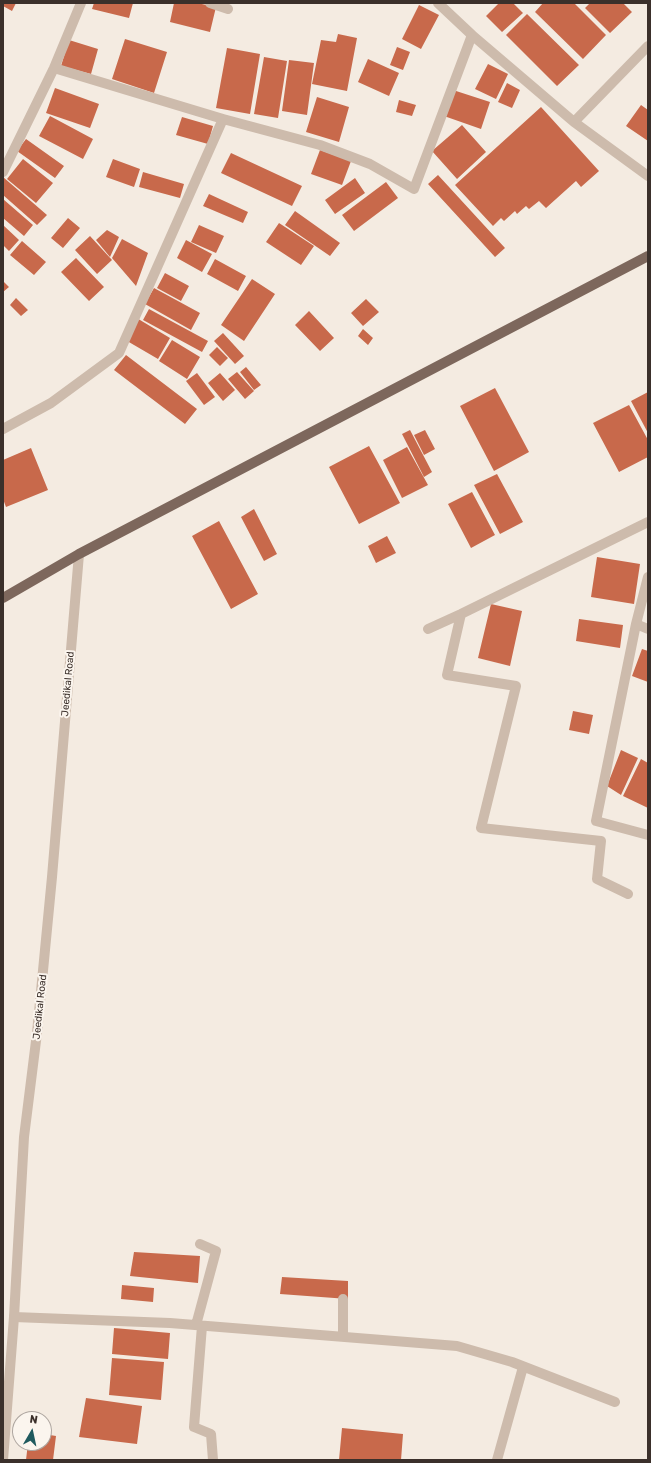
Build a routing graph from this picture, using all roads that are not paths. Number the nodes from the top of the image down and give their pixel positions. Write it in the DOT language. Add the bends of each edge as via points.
graph roads {
  1 [pos="81,3"];
  2 [pos="210,3"];
  3 [pos="438,3"];
  4 [pos="228,9"];
  5 [pos="472,35"];
  6 [pos="648,46"];
  7 [pos="54,68"];
  8 [pos="223,119"];
  9 [pos="574,122"];
  10 [pos="3,172"];
  11 [pos="648,176"];
  12 [pos="648,256"];
  13 [pos="3,429"];
  14 [pos="648,522"];
  15 [pos="79,554"];
  16 [pos="648,577"];
  17 [pos="3,598"];
  18 [pos="461,614"];
  19 [pos="636,624"];
  20 [pos="428,629"];
  21 [pos="648,629"];
  22 [pos="648,835"];
  23 [pos="628,894"];
  24 [pos="200,1244"];
  25 [pos="343,1299"];
  26 [pos="14,1317"];
  27 [pos="199,1326"];
  28 [pos="343,1336"];
  29 [pos="523,1367"];
  30 [pos="615,1402"];
  31 [pos="3,1460"];
  32 [pos="213,1460"];
  33 [pos="497,1460"];
  1 -- 7 [label="street"];
  2 -- 4 [label="street"];
  3 -- 5 [label="street"];
  5 -- 8 [label="street" via="414,189 370,164 320,145"];
  5 -- 9 [label="street"];
  6 -- 9 [label="street"];
  7 -- 8 [label="street"];
  7 -- 10 [label="street"];
  8 -- 13 [label="street" via="119,353 51,403"];
  9 -- 11 [label="street"];
  12 -- 15 [label="main road"];
  14 -- 18 [label="street"];
  15 -- 17 [label="main road"];
  15 -- 26 [label="street, Jeedikal Road" via="52,884 24,1137"];
  16 -- 19 [label="street"];
  18 -- 20 [label="street"];
  18 -- 23 [label="street" via="447,675 516,686 481,828 601,841 597,879"];
  19 -- 21 [label="street"];
  19 -- 22 [label="street" via="596,821"];
  24 -- 27 [label="street" via="216,1251"];
  25 -- 28 [label="street"];
  26 -- 27 [label="street"];
  26 -- 31 [label="street, Jeedikal Road"];
  27 -- 28 [label="street"];
  27 -- 32 [label="street" via="194,1427 211,1434"];
  28 -- 29 [label="street" via="457,1346"];
  29 -- 30 [label="street"];
  29 -- 33 [label="street"];
}
